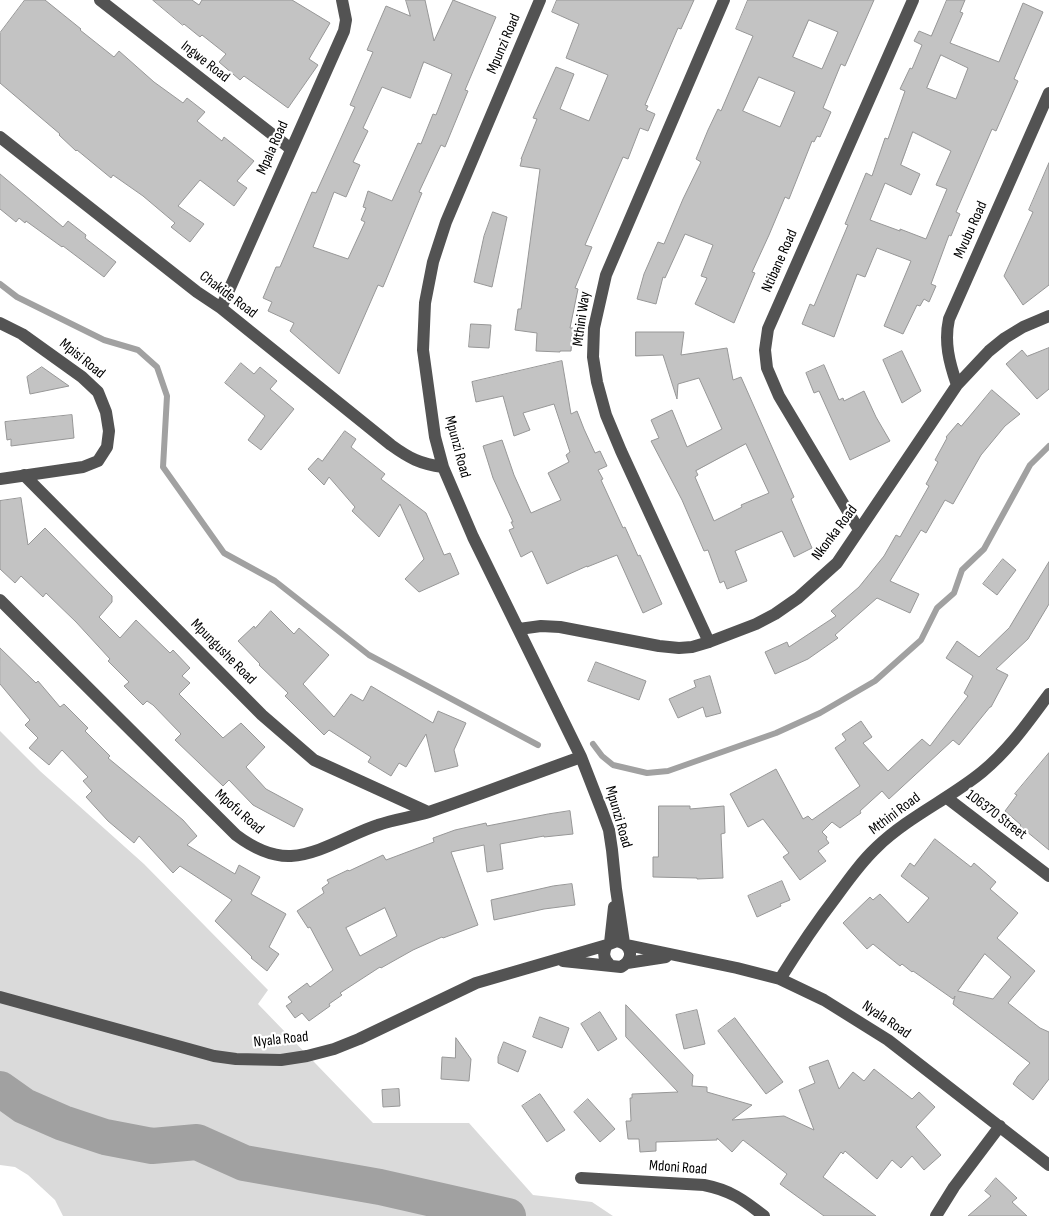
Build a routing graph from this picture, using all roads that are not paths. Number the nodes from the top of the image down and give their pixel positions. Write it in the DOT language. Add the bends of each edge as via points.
graph roads {
  1 [pos="100,0"];
  2 [pos="342,0"];
  3 [pos="540,0"];
  4 [pos="724,0"];
  5 [pos="913,0"];
  6 [pos="1049,93"];
  7 [pos="0,137"];
  8 [pos="290,149"];
  9 [pos="221,308"];
  10 [pos="1049,316"];
  11 [pos="0,323"];
  12 [pos="957,385"];
  13 [pos="442,467"];
  14 [pos="24,475"];
  15 [pos="0,478"];
  16 [pos="859,530"];
  17 [pos="0,600"];
  18 [pos="519,629"];
  19 [pos="710,642"];
  20 [pos="1049,694"];
  21 [pos="581,757"];
  22 [pos="947,798"];
  23 [pos="428,812"];
  24 [pos="1049,876"];
  25 [pos="616,889"];
  26 [pos="609,944"];
  27 [pos="626,944"];
  28 [pos="676,956"];
  29 [pos="556,960"];
  30 [pos="627,962"];
  31 [pos="609,964"];
  32 [pos="780,979"];
  33 [pos="0,997"];
  34 [pos="1000,1126"];
  35 [pos="1049,1165"];
  36 [pos="581,1178"];
  37 [pos="764,1216"];
  38 [pos="936,1216"];
  1 -- 8 [label="street, Ingwe Road"];
  2 -- 8 [label="street, Mpala Road" via="346,20 344,31"];
  3 -- 13 [label="street, Mpunzi Road" via="432,262 425,303 423,350"];
  4 -- 19 [label="street, Mthini Way" via="606,275 594,328 593,357 606,415"];
  5 -- 16 [label="street, Ntibane Road" via="768,329 765,350 767,368 778,396"];
  6 -- 12 [label="street, Mvubu Road" via="949,318 947,348"];
  7 -- 9 [label="street, Chakide Road"];
  8 -- 9 [label="street, Mpala Road"];
  9 -- 13 [label="street, Chakide Road" via="391,445 417,462"];
  10 -- 12 [label="street, Nkonka Road" via="1005,338"];
  11 -- 14 [label="street, Mpisi Road" via="22,334 82,377 98,392 106,412 107,447 98,461 83,467"];
  12 -- 16 [label="street, Nkonka Road"];
  13 -- 18 [label="street, Mpunzi Road"];
  14 -- 15 [label="street, Mpisi Road"];
  14 -- 23 [label="street, Mpungushe Road" via="262,715 314,760"];
  16 -- 19 [label="street, Nkonka Road" via="837,562 798,598 762,621"];
  17 -- 23 [label="street, Mpofu Road" via="222,822 249,845 277,855 292,856 378,825"];
  18 -- 19 [label="street, Nkonka Road" via="560,627 679,648"];
  18 -- 21 [label="street, Mpunzi Road"];
  20 -- 22 [label="street, Mthini Road" via="1006,749"];
  21 -- 23 [label="street, Mpofu Road"];
  21 -- 25 [label="street, Mpunzi Road" via="609,830"];
  22 -- 24 [label="street, 106370 Street"];
  22 -- 32 [label="street, Mthini Road" via="922,812 876,847 807,935"];
  25 -- 26 [label="street, Mpunzi Road"];
  25 -- 27 [label="street, Mpunzi Road"];
  26 -- 27 [label="street" via="617,940"];
  26 -- 29 [label="street, Nyala Road"];
  26 -- 31 [label="street" via="604,954"];
  27 -- 28 [label="street, Nyala Road"];
  27 -- 30 [label="street" via="630,955"];
  28 -- 30 [label="street, Nyala Road"];
  28 -- 32 [label="street, Nyala Road"];
  29 -- 31 [label="street, Nyala Road"];
  29 -- 33 [label="street, Nyala Road" via="476,983 334,1049 281,1060 214,1056"];
  30 -- 31 [label="street" via="617,967"];
  32 -- 34 [label="street, Nyala Road" via="824,1000 888,1040"];
  34 -- 35 [label="street, Nyala Road"];
  34 -- 38 [label="street"];
  36 -- 37 [label="street, Mdoni Road" via="704,1185 731,1192"];
}
